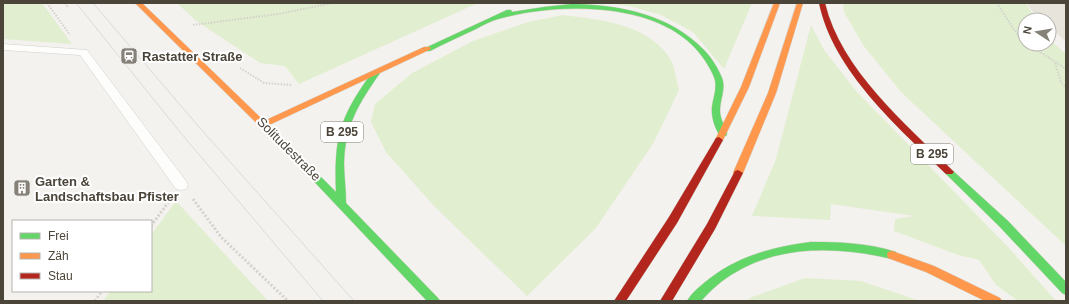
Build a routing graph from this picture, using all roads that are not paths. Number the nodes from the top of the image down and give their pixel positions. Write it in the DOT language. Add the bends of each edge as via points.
graph roads {
  1 [pos="138,3"];
  2 [pos="526,3"];
  3 [pos="777,3"];
  4 [pos="800,3"];
  5 [pos="822,3"];
  6 [pos="497,17"];
  7 [pos="3,47"];
  8 [pos="377,72"];
  9 [pos="264,124"];
  10 [pos="723,134"];
  11 [pos="181,185"];
  12 [pos="341,202"];
  13 [pos="1066,290"];
  14 [pos="434,301"];
  15 [pos="620,301"];
  16 [pos="666,301"];
  17 [pos="693,301"];
  18 [pos="996,301"];
  1 -- 9 [label="main road, Solitudestraße"];
  2 -- 6 [label="main road, B 295"];
  3 -- 10 [label="main road"];
  4 -- 16 [label="main road" via="775,86 735,181"];
  5 -- 13 [label="main road, B 295" via="822,12 834,36 849,62 874,94"];
  6 -- 8 [label="main road, B 295"];
  6 -- 10 [label="main road, B 295" via="537,9 584,6 637,14 678,31 708,58 717,75 719,97 716,110"];
  7 -- 11 [label="lane" via="82,52"];
  8 -- 9 [label="main road, B 295"];
  8 -- 12 [label="main road, B 295" via="354,104 342,129 339,144"];
  9 -- 12 [label="main road, Solitudestraße"];
  10 -- 15 [label="main road" via="658,244"];
  12 -- 14 [label="main road, Solitudestraße"];
  17 -- 18 [label="main road" via="725,271 754,256 783,249 815,247 853,248 888,254 924,267"];
}
